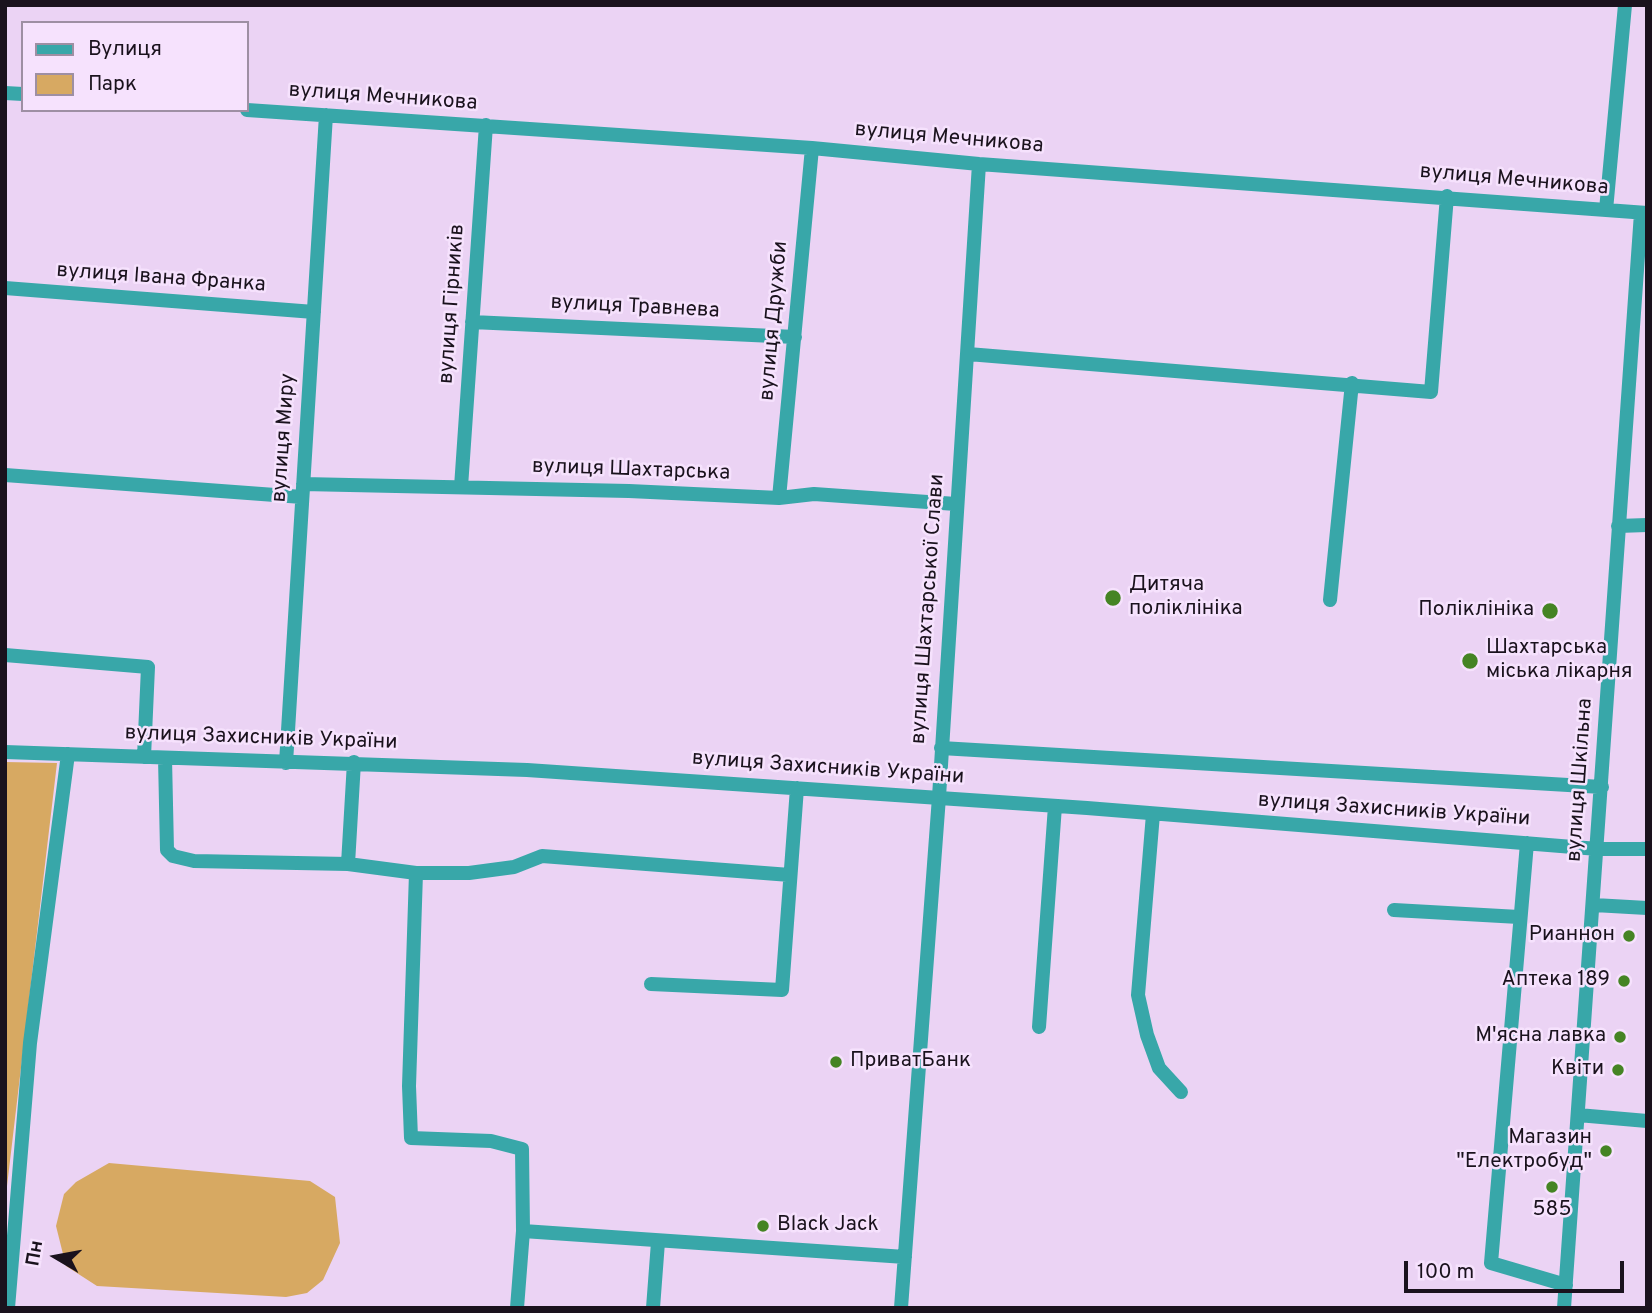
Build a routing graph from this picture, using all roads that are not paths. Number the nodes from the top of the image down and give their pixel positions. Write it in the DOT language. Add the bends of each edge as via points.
graph roads {
  1 [pos="1625,5"];
  2 [pos="248,110"];
  3 [pos="326,116"];
  4 [pos="486,125"];
  5 [pos="812,148"];
  6 [pos="979,164"];
  7 [pos="1447,196"];
  8 [pos="1606,210"];
  9 [pos="1644,213"];
  10 [pos="5,288"];
  11 [pos="314,312"];
  12 [pos="472,322"];
  13 [pos="795,337"];
  14 [pos="968,354"];
  15 [pos="1352,383"];
  16 [pos="5,475"];
  17 [pos="461,486"];
  18 [pos="303,490"];
  19 [pos="779,499"];
  20 [pos="956,504"];
  21 [pos="1647,525"];
  22 [pos="1618,526"];
  23 [pos="1330,600"];
  24 [pos="5,655"];
  25 [pos="941,748"];
  26 [pos="5,752"];
  27 [pos="68,754"];
  28 [pos="144,757"];
  29 [pos="165,758"];
  30 [pos="354,762"];
  31 [pos="286,763"];
  32 [pos="1602,787"];
  33 [pos="797,788"];
  34 [pos="939,797"];
  35 [pos="1055,806"];
  36 [pos="1153,814"];
  37 [pos="1527,842"];
  38 [pos="1598,849"];
  39 [pos="1647,849"];
  40 [pos="348,864"];
  41 [pos="416,873"];
  42 [pos="790,875"];
  43 [pos="1594,905"];
  44 [pos="1647,908"];
  45 [pos="1394,910"];
  46 [pos="1520,917"];
  47 [pos="651,984"];
  48 [pos="1039,1027"];
  49 [pos="1181,1092"];
  50 [pos="1578,1115"];
  51 [pos="1647,1121"];
  52 [pos="523,1231"];
  53 [pos="658,1242"];
  54 [pos="905,1257"];
  55 [pos="1566,1285"];
  56 [pos="8,1308"];
  57 [pos="517,1308"];
  58 [pos="653,1308"];
  59 [pos="901,1308"];
  60 [pos="1565,1308"];
  1 -- 8 [label="street"];
  2 -- 3 [label="street, вулиця Мечникова"];
  3 -- 4 [label="street, вулиця Мечникова"];
  3 -- 11 [label="street, вулиця Миру"];
  4 -- 5 [label="street, вулиця Мечникова"];
  4 -- 12 [label="street, вулиця Гірників"];
  5 -- 6 [label="street, вулиця Мечникова"];
  5 -- 13 [label="street, вулиця Дружби"];
  6 -- 7 [label="street, вулиця Мечникова"];
  6 -- 14 [label="street, вулиця Шахтарської Слави"];
  7 -- 8 [label="street, вулиця Мечникова"];
  7 -- 15 [label="street" via="1431,392"];
  8 -- 9 [label="street, вулиця Мечникова"];
  9 -- 22 [label="street, вулиця Шкільна"];
  10 -- 11 [label="street, вулиця Івана Франка"];
  11 -- 18 [label="street, вулиця Миру"];
  12 -- 13 [label="street, вулиця Травнева"];
  12 -- 17 [label="street, вулиця Гірників"];
  13 -- 19 [label="street, вулиця Дружби"];
  14 -- 15 [label="street"];
  14 -- 20 [label="street, вулиця Шахтарської Слави"];
  15 -- 23 [label="street"];
  16 -- 18 [label="street, вулиця Шахтарська"];
  17 -- 18 [label="street, вулиця Шахтарська"];
  17 -- 19 [label="street, вулиця Шахтарська"];
  18 -- 31 [label="street, вулиця Миру"];
  19 -- 20 [label="street, вулиця Шахтарська" via="814,495"];
  20 -- 25 [label="street, вулиця Шахтарської Слави"];
  21 -- 22 [label="street"];
  22 -- 32 [label="street, вулиця Шкільна"];
  24 -- 28 [label="street" via="148,667"];
  25 -- 32 [label="street"];
  25 -- 34 [label="street, вулиця Шахтарської Слави"];
  26 -- 27 [label="street, вулиця Захисників України"];
  27 -- 28 [label="street, вулиця Захисників України"];
  27 -- 56 [label="street" via="30,1043"];
  28 -- 29 [label="street, вулиця Захисників України"];
  29 -- 31 [label="street, вулиця Захисників України"];
  29 -- 40 [label="street" via="167,850 173,856 194,862"];
  30 -- 31 [label="street, вулиця Захисників України"];
  30 -- 33 [label="street, вулиця Захисників України"];
  30 -- 40 [label="street"];
  32 -- 38 [label="street, вулиця Шкільна"];
  33 -- 34 [label="street, вулиця Захисників України"];
  33 -- 42 [label="street"];
  34 -- 35 [label="street, вулиця Захисників України"];
  34 -- 54 [label="street, вулиця Шахтарської Слави"];
  35 -- 36 [label="street, вулиця Захисників України"];
  35 -- 48 [label="street"];
  36 -- 37 [label="street, вулиця Захисників України"];
  36 -- 49 [label="street" via="1138,995 1159,1068"];
  37 -- 38 [label="street, вулиця Захисників України"];
  37 -- 46 [label="street"];
  38 -- 39 [label="street, вулиця Захисників України"];
  38 -- 43 [label="street, вулиця Шкільна"];
  40 -- 41 [label="street"];
  41 -- 42 [label="street" via="514,867 542,856"];
  41 -- 52 [label="street" via="411,1138 491,1141 522,1149"];
  42 -- 47 [label="street" via="782,990"];
  43 -- 44 [label="street"];
  43 -- 50 [label="street, вулиця Шкільна"];
  45 -- 46 [label="street"];
  46 -- 55 [label="street" via="1491,1263"];
  50 -- 51 [label="street"];
  50 -- 55 [label="street, вулиця Шкільна"];
  52 -- 53 [label="street"];
  52 -- 57 [label="street"];
  53 -- 54 [label="street"];
  53 -- 58 [label="street"];
  54 -- 59 [label="street, вулиця Шахтарської Слави"];
  55 -- 60 [label="street, вулиця Шкільна"];
}
